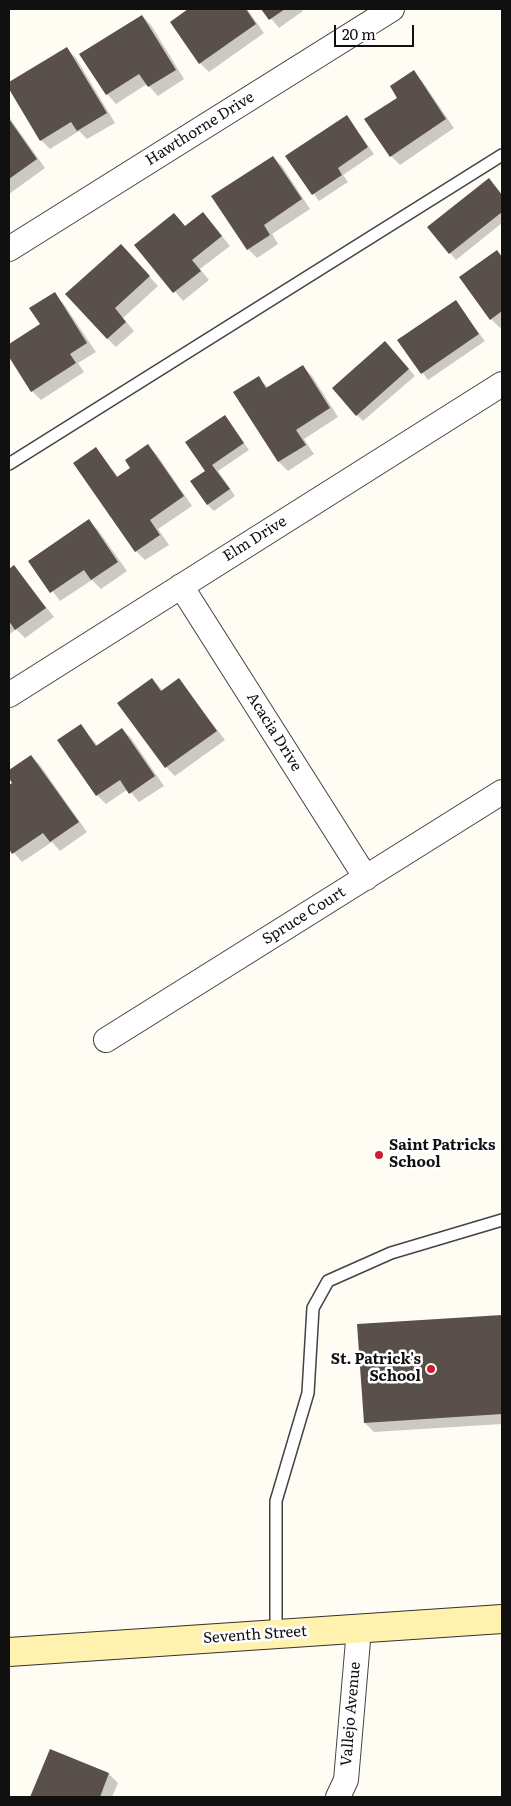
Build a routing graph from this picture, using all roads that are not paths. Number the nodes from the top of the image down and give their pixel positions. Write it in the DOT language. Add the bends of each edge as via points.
graph roads {
  1 [pos="392,9"];
  2 [pos="502,155"];
  3 [pos="9,249"];
  4 [pos="502,384"];
  5 [pos="9,464"];
  6 [pos="181,586"];
  7 [pos="9,695"];
  8 [pos="502,792"];
  9 [pos="366,878"];
  10 [pos="106,1040"];
  11 [pos="502,1220"];
  12 [pos="502,1619"];
  13 [pos="359,1629"];
  14 [pos="276,1634"];
  15 [pos="9,1652"];
  16 [pos="338,1797"];
  1 -- 3 [label="street, Hawthorne Drive"];
  2 -- 5 [label="lane"];
  4 -- 6 [label="street, Elm Drive"];
  6 -- 7 [label="street, Elm Drive"];
  6 -- 9 [label="street, Acacia Drive"];
  8 -- 9 [label="street, Spruce Court"];
  9 -- 10 [label="street, Spruce Court"];
  11 -- 14 [label="lane" via="391,1253 328,1281 313,1308 308,1393 276,1500"];
  12 -- 13 [label="street, Seventh Street"];
  13 -- 14 [label="street, Seventh Street"];
  13 -- 16 [label="street, Vallejo Avenue" via="346,1780"];
  14 -- 15 [label="street, Seventh Street"];
}
